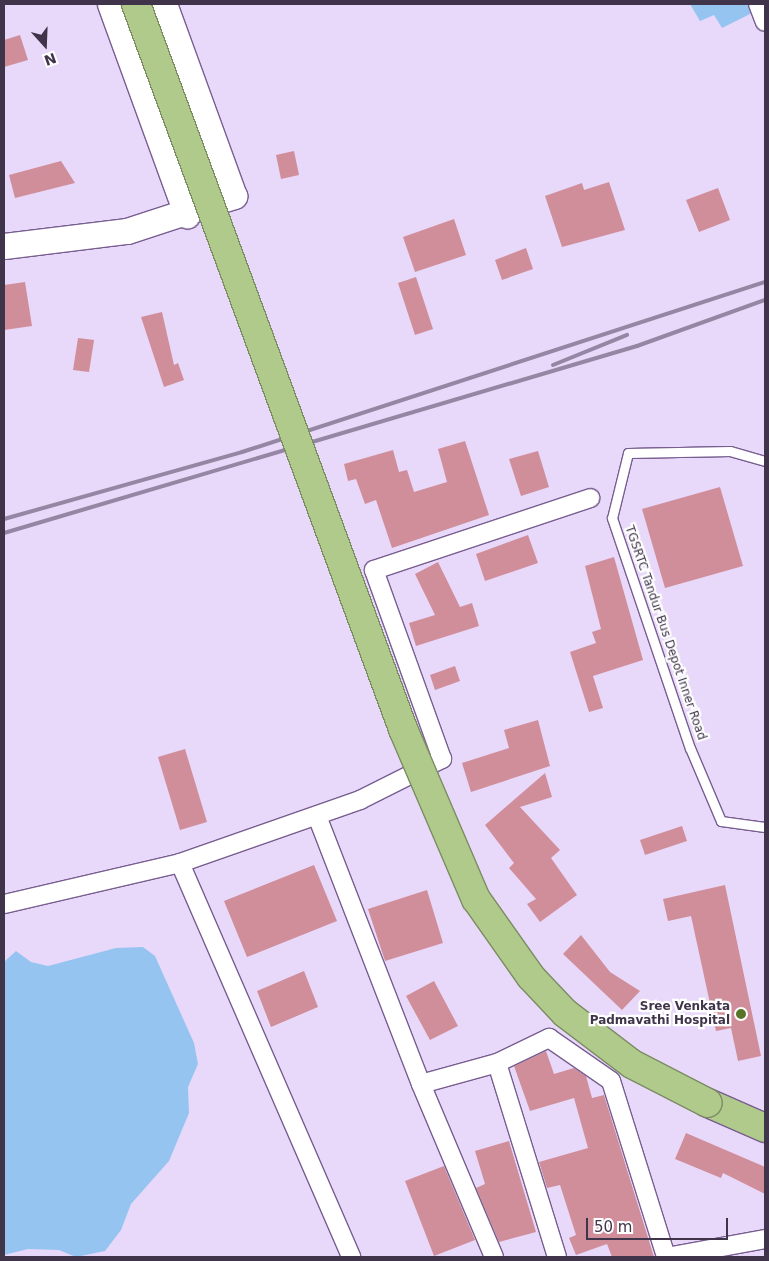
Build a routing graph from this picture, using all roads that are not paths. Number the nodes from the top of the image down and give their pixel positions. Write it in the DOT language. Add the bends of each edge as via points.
graph roads {
  1 [pos="110,4"];
  2 [pos="136,4"];
  3 [pos="164,4"];
  4 [pos="758,4"];
  5 [pos="765,22"];
  6 [pos="187,214"];
  7 [pos="4,246"];
  8 [pos="765,461"];
  9 [pos="590,498"];
  10 [pos="317,816"];
  11 [pos="765,827"];
  12 [pos="180,863"];
  13 [pos="4,904"];
  14 [pos="497,1062"];
  15 [pos="421,1084"];
  16 [pos="765,1128"];
  17 [pos="765,1239"];
  18 [pos="351,1257"];
  19 [pos="494,1257"];
  20 [pos="556,1257"];
  21 [pos="666,1257"];
  1 -- 6 [label="main road"];
  2 -- 16 [label="highway, bridge" via="403,728 476,899 531,977 564,1013 632,1064 708,1104"];
  3 -- 6 [label="main road" via="234,196"];
  4 -- 5 [label="street"];
  6 -- 7 [label="main road" via="127,231"];
  8 -- 11 [label="lane, TGSRTC Tandur Bus Depot Inner Road" via="730,451 628,453 612,518 690,748 720,821"];
  9 -- 10 [label="street" via="374,570 442,759"];
  10 -- 12 [label="street"];
  10 -- 15 [label="street"];
  12 -- 13 [label="street"];
  12 -- 18 [label="street"];
  14 -- 15 [label="street"];
  14 -- 20 [label="street"];
  14 -- 21 [label="street" via="549,1038 611,1081"];
  15 -- 19 [label="street"];
  17 -- 21 [label="street"];
}
